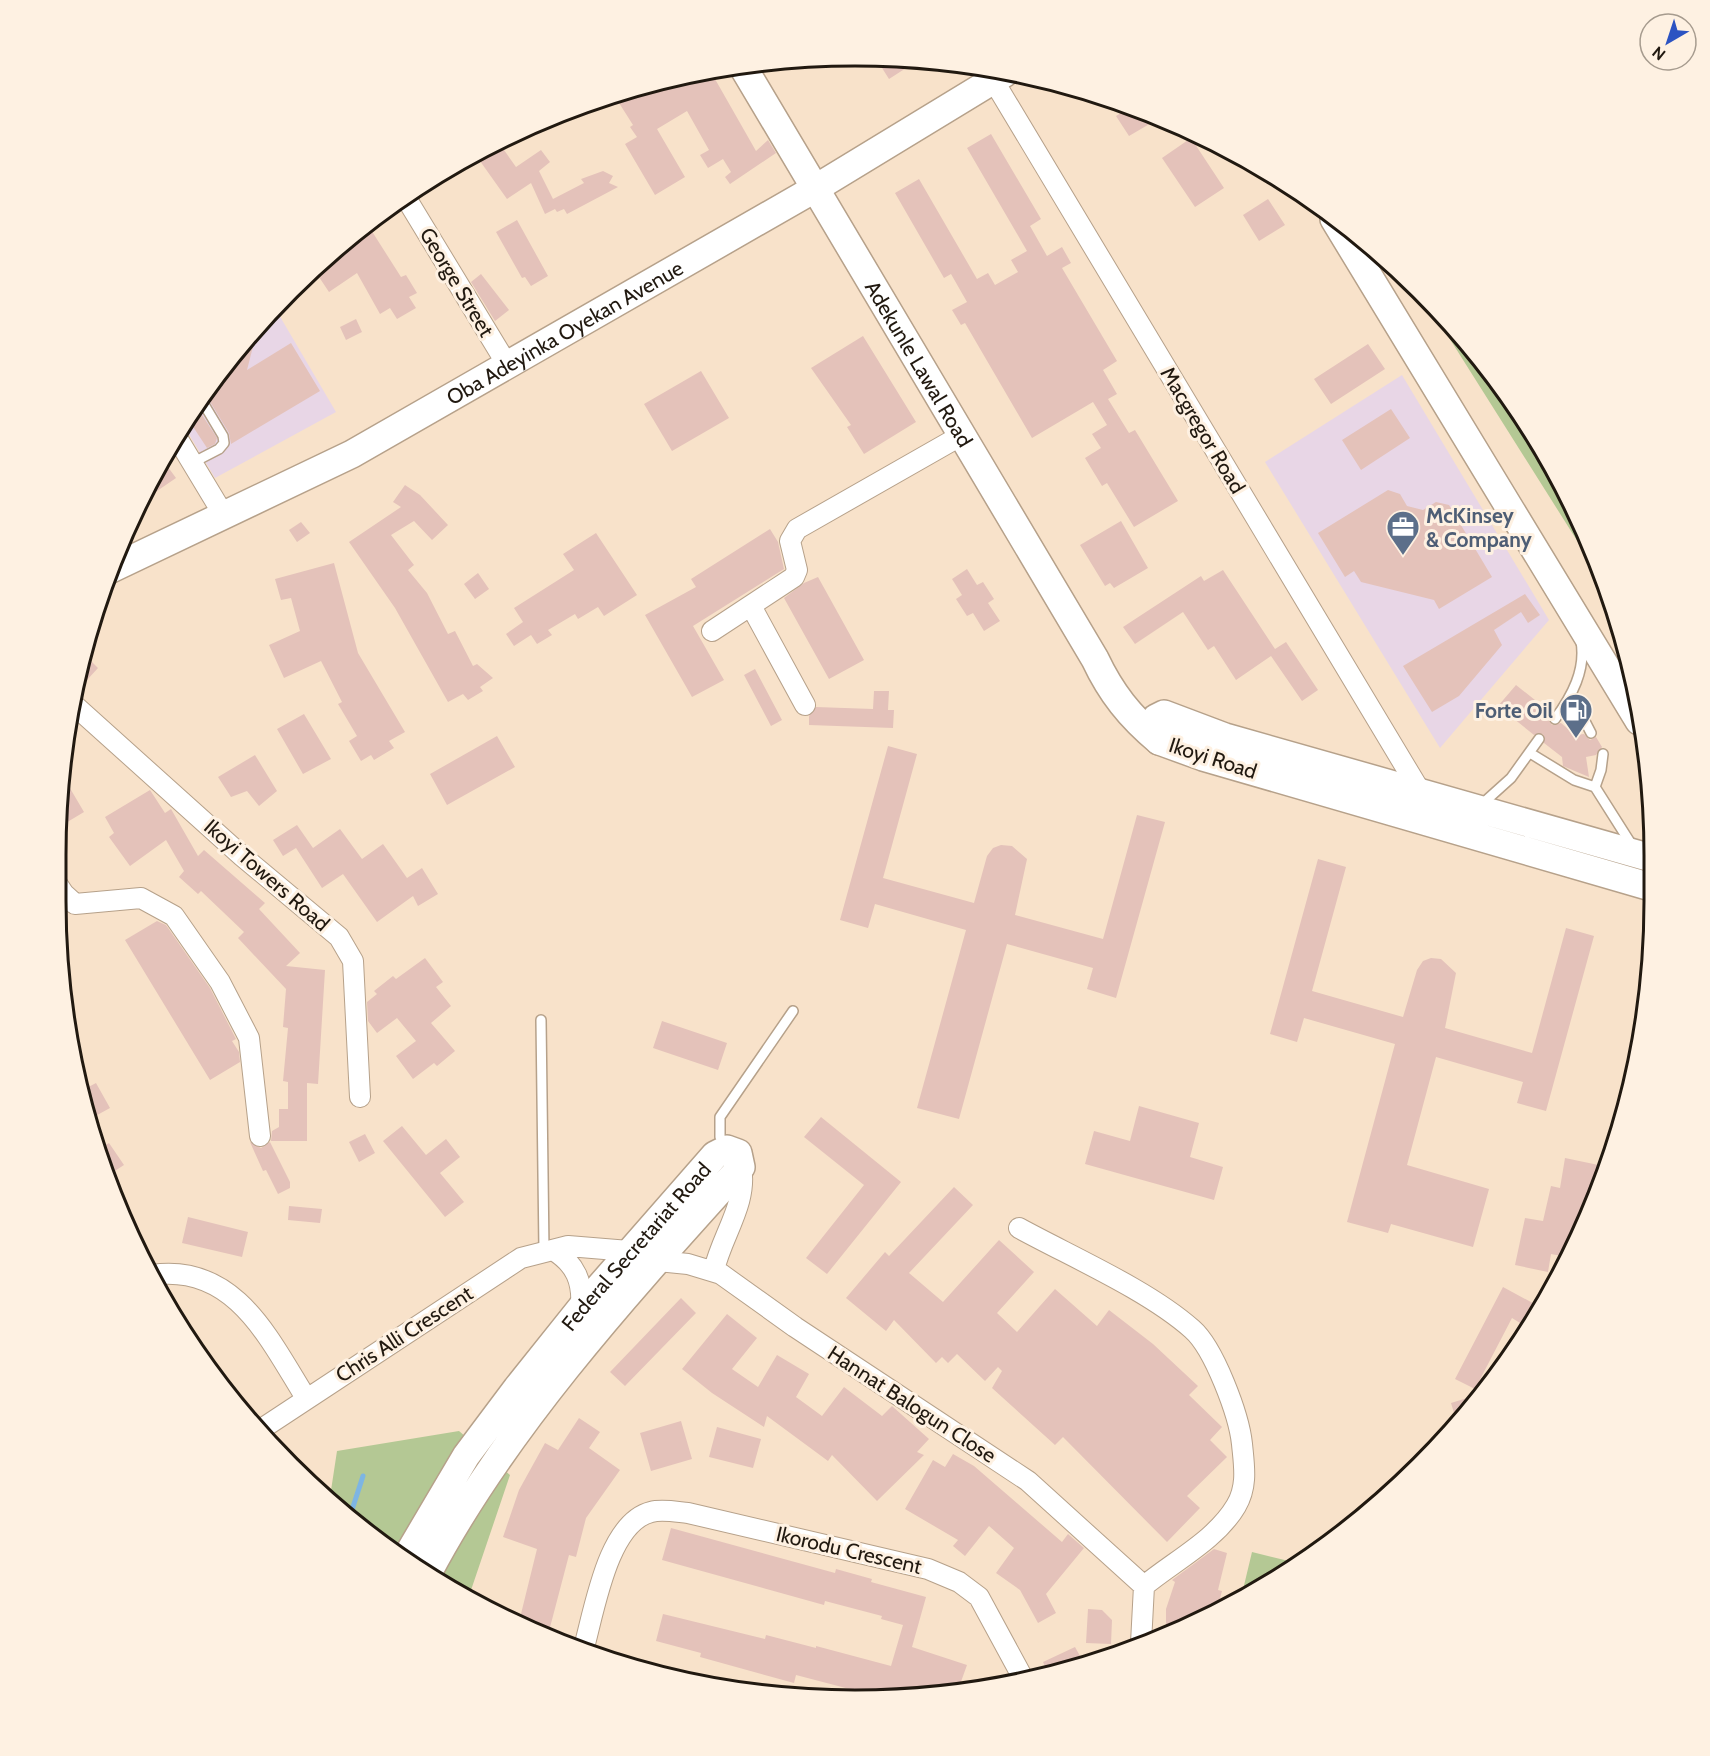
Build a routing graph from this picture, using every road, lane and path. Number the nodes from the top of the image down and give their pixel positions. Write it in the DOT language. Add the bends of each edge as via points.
graph roads {
  1 [pos="747,74"];
  2 [pos="988,78"];
  3 [pos="997,79"];
  4 [pos="816,188"];
  5 [pos="410,204"];
  6 [pos="1345,237"];
  7 [pos="508,366"];
  8 [pos="206,407"];
  9 [pos="962,435"];
  10 [pos="181,445"];
  11 [pos="192,464"];
  12 [pos="223,514"];
  13 [pos="122,564"];
  14 [pos="751,606"];
  15 [pos="1577,618"];
  16 [pos="712,631"];
  17 [pos="1095,659"];
  18 [pos="1572,696"];
  19 [pos="805,705"];
  20 [pos="1630,706"];
  21 [pos="80,710"];
  22 [pos="1164,714"];
  23 [pos="1556,719"];
  24 [pos="1591,733"];
  25 [pos="1539,739"];
  26 [pos="1159,741"];
  27 [pos="1530,753"];
  28 [pos="1603,754"];
  29 [pos="1595,787"];
  30 [pos="1420,791"];
  31 [pos="1476,808"];
  32 [pos="1644,856"];
  33 [pos="1644,885"];
  34 [pos="66,894"];
  35 [pos="793,1011"];
  36 [pos="541,1020"];
  37 [pos="360,1097"];
  38 [pos="260,1136"];
  39 [pos="734,1158"];
  40 [pos="1019,1228"];
  41 [pos="549,1251"];
  42 [pos="629,1251"];
  43 [pos="658,1261"];
  44 [pos="714,1270"];
  45 [pos="160,1274"];
  46 [pos="581,1308"];
  47 [pos="306,1398"];
  48 [pos="266,1426"];
  49 [pos="410,1552"];
  50 [pos="432,1566"];
  51 [pos="1144,1586"];
  52 [pos="1141,1636"];
  53 [pos="586,1642"];
  54 [pos="1020,1672"];
  1 -- 4 [label="main road, Adekunle Lawal Road"];
  2 -- 4 [label="main road, Oba Adeyinka Oyekan Avenue"];
  3 -- 30 [label="street, Macgregor Road"];
  4 -- 7 [label="main road, Oba Adeyinka Oyekan Avenue"];
  4 -- 9 [label="main road, Adekunle Lawal Road"];
  5 -- 7 [label="street, George Street"];
  6 -- 15 [label="main road"];
  7 -- 12 [label="main road, Oba Adeyinka Oyekan Avenue" via="352,454"];
  8 -- 11 [label="lane" via="224,443"];
  9 -- 14 [label="street" via="797,529 790,541 797,570 794,577"];
  9 -- 17 [label="main road, Adekunle Lawal Road"];
  10 -- 11 [label="street"];
  11 -- 12 [label="street"];
  12 -- 13 [label="main road, Oba Adeyinka Oyekan Avenue"];
  14 -- 16 [label="street"];
  14 -- 19 [label="street"];
  15 -- 18 [label="lane" via="1582,651"];
  15 -- 20 [label="main road"];
  17 -- 22 [label="main road" via="1134,695"];
  17 -- 26 [label="main road, Adekunle Lawal Road" via="1131,717"];
  18 -- 23 [label="lane"];
  18 -- 24 [label="lane"];
  21 -- 37 [label="street, Ikoyi Towers Road" via="339,937 353,960"];
  22 -- 26 [label="main road, Ikoyi Road" via="1151,725"];
  22 -- 30 [label="main road, Ikoyi Road" via="1225,737"];
  25 -- 27 [label="lane"];
  26 -- 33 [label="main road, Ikoyi Road"];
  27 -- 29 [label="lane" via="1574,780"];
  27 -- 31 [label="lane" via="1506,784"];
  28 -- 29 [label="lane"];
  29 -- 32 [label="lane"];
  30 -- 31 [label="main road, Ikoyi Road"];
  31 -- 32 [label="main road, Ikoyi Road"];
  34 -- 38 [label="street" via="75,904 141,898 174,916 220,982 249,1038"];
  35 -- 39 [label="lane" via="720,1118 720,1137"];
  36 -- 41 [label="lane"];
  39 -- 42 [label="main road, Federal Secretariat Road" via="714,1155"];
  39 -- 43 [label="main road, Federal Secretariat Road"];
  39 -- 44 [label="street" via="744,1182"];
  40 -- 51 [label="street" via="1150,1300 1193,1330 1215,1359 1240,1428 1245,1478 1237,1505 1203,1541"];
  41 -- 42 [label="street, Chris Alli Crescent" via="580,1245"];
  41 -- 46 [label="street" via="569,1261 577,1272"];
  41 -- 47 [label="street, Chris Alli Crescent" via="521,1258"];
  42 -- 46 [label="main road, Federal Secretariat Road"];
  43 -- 44 [label="street, Hannat Balogun Close"];
  43 -- 50 [label="main road, Federal Secretariat Road" via="488,1473"];
  44 -- 51 [label="street, Hannat Balogun Close" via="1028,1481"];
  45 -- 47 [label="street" via="174,1272 198,1277 227,1292 252,1313"];
  46 -- 49 [label="main road, Federal Secretariat Road" via="466,1456"];
  47 -- 48 [label="street, Chris Alli Crescent"];
  51 -- 52 [label="street"];
  53 -- 54 [label="street, Ikorodu Crescent" via="613,1549 625,1530 636,1519 652,1512 688,1513 928,1569 958,1582 979,1597"];
}
